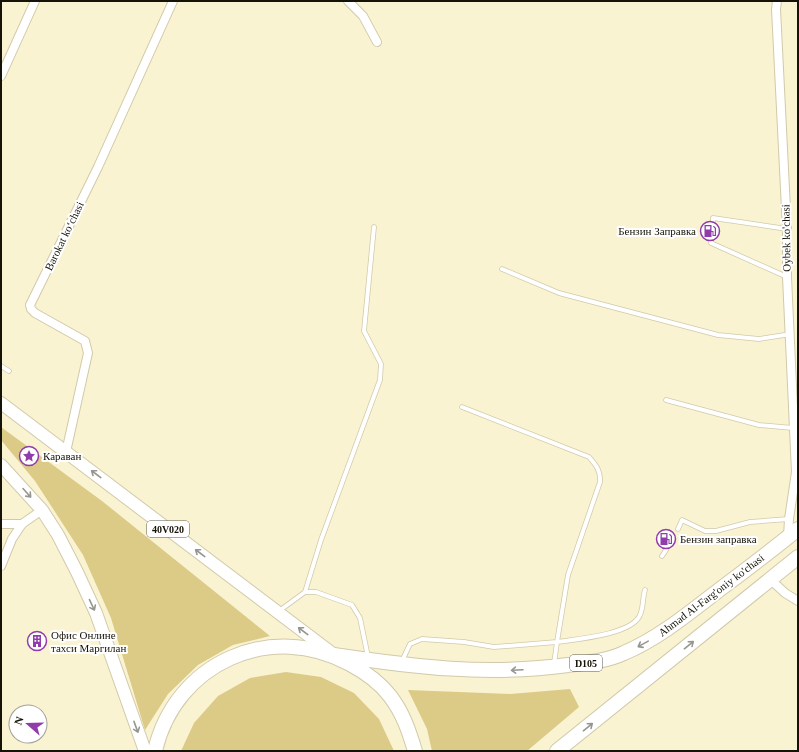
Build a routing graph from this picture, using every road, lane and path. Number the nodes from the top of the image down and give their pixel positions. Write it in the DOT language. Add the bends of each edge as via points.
graph roads {
  1 [pos="35,1"];
  2 [pos="173,1"];
  3 [pos="348,1"];
  4 [pos="777,1"];
  5 [pos="377,42"];
  6 [pos="1,76"];
  7 [pos="712,224"];
  8 [pos="374,227"];
  9 [pos="787,229"];
  10 [pos="711,238"];
  11 [pos="502,269"];
  12 [pos="787,277"];
  13 [pos="791,334"];
  14 [pos="1,366"];
  15 [pos="9,371"];
  16 [pos="666,400"];
  17 [pos="1,404"];
  18 [pos="462,407"];
  19 [pos="793,428"];
  20 [pos="66,452"];
  21 [pos="1,465"];
  22 [pos="797,473"];
  23 [pos="42,510"];
  24 [pos="1,524"];
  25 [pos="22,524"];
  26 [pos="792,528"];
  27 [pos="678,529"];
  28 [pos="666,550"];
  29 [pos="662,556"];
  30 [pos="798,558"];
  31 [pos="1,566"];
  32 [pos="771,580"];
  33 [pos="645,590"];
  34 [pos="305,592"];
  35 [pos="798,601"];
  36 [pos="278,612"];
  37 [pos="557,642"];
  38 [pos="334,655"];
  39 [pos="368,660"];
  40 [pos="400,665"];
  41 [pos="554,667"];
  42 [pos="145,751"];
  43 [pos="155,751"];
  44 [pos="415,751"];
  45 [pos="557,751"];
  1 -- 6 [label="street"];
  2 -- 20 [label="street, Barokat koʻchasi" via="98,167 30,305 34,313 85,341 88,353"];
  3 -- 5 [label="street" via="363,16"];
  4 -- 9 [label="street, Oybek ko'chasi"];
  7 -- 9 [label="lane" via="713,218"];
  8 -- 34 [label="lane" via="364,331 381,364 380,380 321,540"];
  9 -- 12 [label="street, Oybek ko'chasi"];
  10 -- 12 [label="lane" via="711,243"];
  11 -- 13 [label="lane" via="559,293 718,335 759,339"];
  12 -- 13 [label="street, Oybek ko'chasi"];
  13 -- 19 [label="street, Oybek ko'chasi"];
  14 -- 15 [label="lane"];
  16 -- 19 [label="lane" via="759,425"];
  17 -- 20 [label="main road, 40V020"];
  18 -- 37 [label="lane" via="589,456 600,474 600,482 568,575"];
  19 -- 22 [label="street, Oybek ko'chasi"];
  36 -- 20 [label="main road, 40V020, one-way"];
  21 -- 23 [label="main road, one-way"];
  22 -- 26 [label="street, Oybek ko'chasi"];
  23 -- 25 [label="street"];
  23 -- 42 [label="main road, one-way" via="58,535 96,613"];
  24 -- 25 [label="street"];
  25 -- 31 [label="street" via="12,539"];
  26 -- 27 [label="lane" via="750,522 716,531 705,531 682,520"];
  26 -- 41 [label="highway, Ahmad Al-Farg'oniy ko'chasi / D105, one-way" via="680,620 646,642 623,654 599,661"];
  28 -- 29 [label="lane"];
  30 -- 32 [label="highway"];
  32 -- 35 [label="street"];
  45 -- 32 [label="highway, one-way"];
  33 -- 37 [label="lane" via="639,617 632,624 614,632"];
  34 -- 36 [label="lane"];
  34 -- 39 [label="lane" via="316,592 352,605 360,618"];
  38 -- 36 [label="main road, 40V020, one-way"];
  37 -- 40 [label="lane" via="494,647 422,639 410,644"];
  37 -- 41 [label="lane"];
  38 -- 39 [label="highway, Ahmad Al-Farg'oniy ko'chasi / D105"];
  38 -- 43 [label="highway" via="300,646 264,647 230,657 200,676 176,702 159,733"];
  38 -- 44 [label="highway" via="365,672 390,696 408,726"];
  39 -- 40 [label="highway, Ahmad Al-Farg'oniy ko'chasi / D105"];
  41 -- 40 [label="highway, Ahmad Al-Farg'oniy ko'chasi / D105, one-way" via="476,671"];
}
